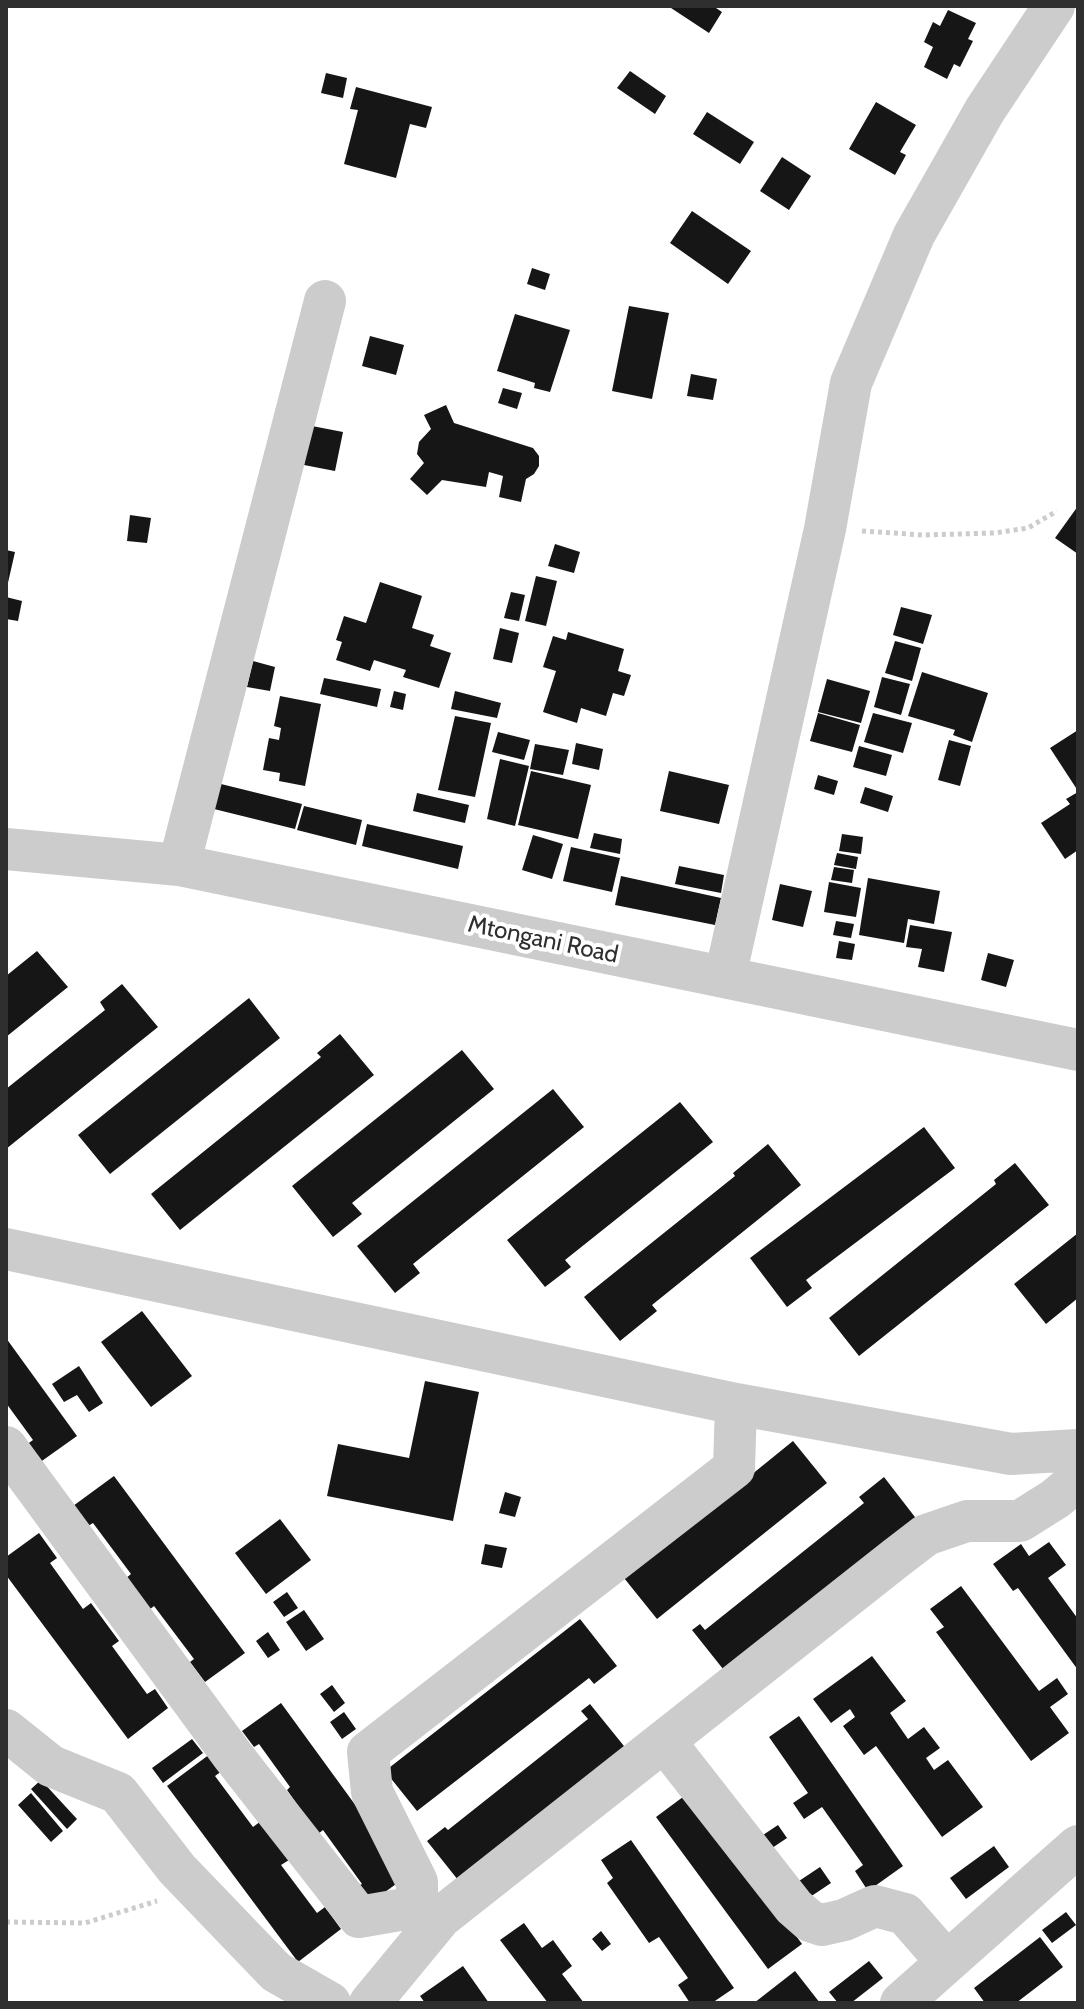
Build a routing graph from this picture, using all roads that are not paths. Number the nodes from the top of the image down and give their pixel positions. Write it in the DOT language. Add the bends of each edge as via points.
graph roads {
  1 [pos="1054,6"];
  2 [pos="325,301"];
  3 [pos="6,849"];
  4 [pos="179,865"];
  5 [pos="725,977"];
  6 [pos="1078,1050"];
  7 [pos="6,1249"];
  8 [pos="736,1404"];
  9 [pos="6,1447"];
  10 [pos="1078,1450"];
  11 [pos="1078,1457"];
  12 [pos="6,1730"];
  13 [pos="665,1742"];
  14 [pos="1078,1846"];
  15 [pos="429,1912"];
  16 [pos="946,1961"];
  17 [pos="330,2003"];
  18 [pos="370,2003"];
  19 [pos="901,2003"];
  1 -- 5 [label="street" via="985,110 914,235 851,383 825,529"];
  2 -- 4 [label="street"];
  3 -- 4 [label="street, Mtongani Road"];
  4 -- 5 [label="street, Mtongani Road"];
  5 -- 6 [label="street, Mtongani Road"];
  7 -- 8 [label="street"];
  8 -- 10 [label="street" via="1011,1454"];
  8 -- 15 [label="street" via="734,1468 368,1752 372,1792"];
  9 -- 15 [label="street" via="233,1756 359,1917"];
  11 -- 13 [label="street" via="1073,1484 1020,1521 967,1521 926,1535"];
  12 -- 17 [label="street" via="51,1766 118,1793 188,1880 276,1972"];
  13 -- 15 [label="street"];
  13 -- 16 [label="street" via="810,1921 822,1925 844,1920 875,1906 905,1914"];
  14 -- 16 [label="street"];
  15 -- 18 [label="street"];
  16 -- 19 [label="street"];
}
